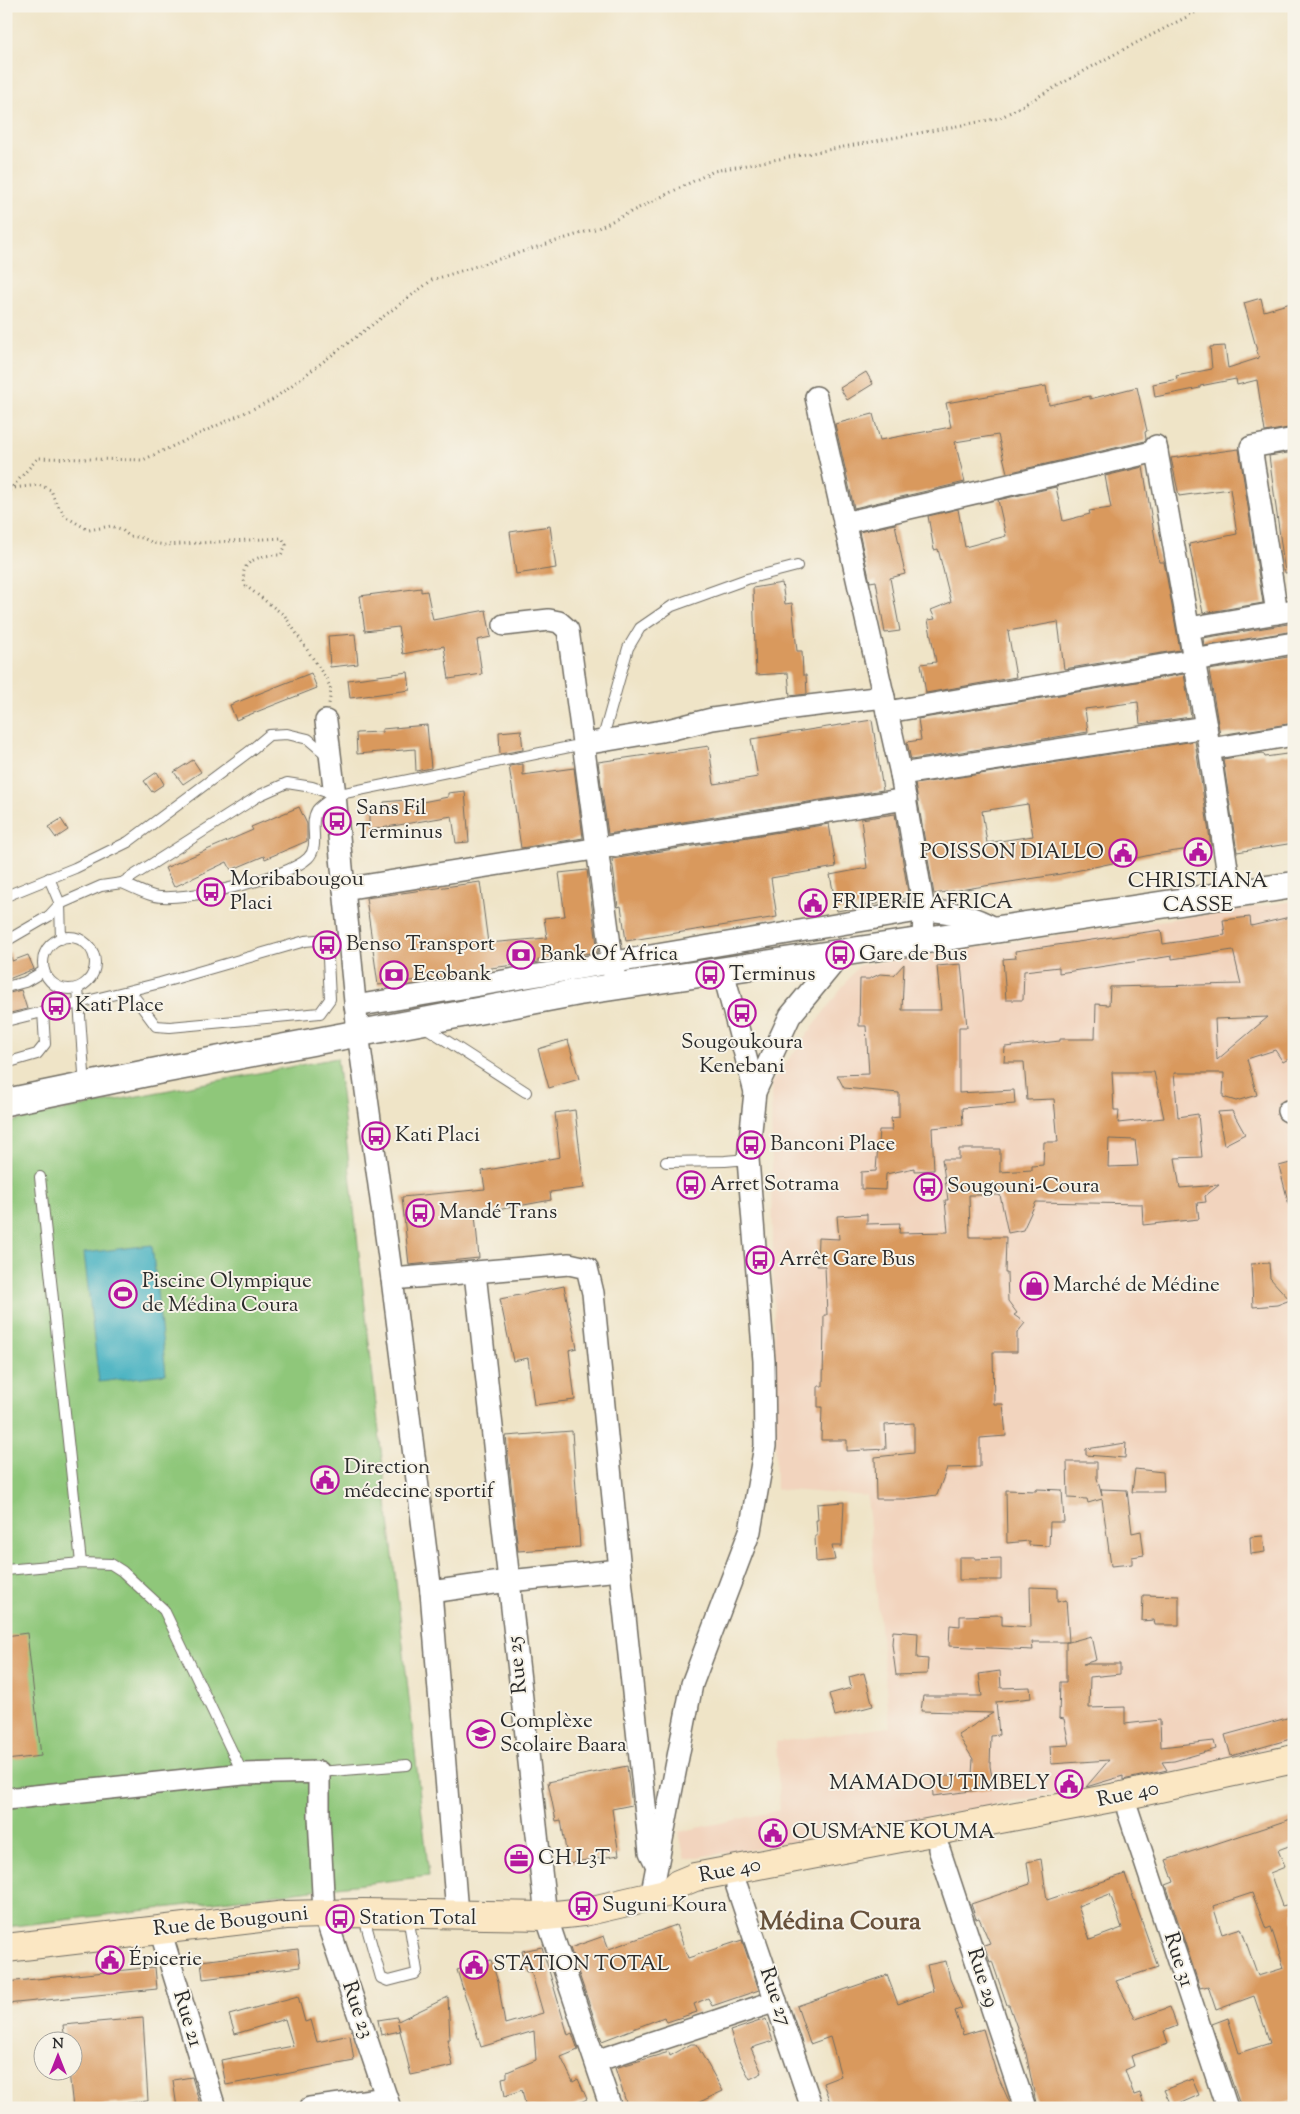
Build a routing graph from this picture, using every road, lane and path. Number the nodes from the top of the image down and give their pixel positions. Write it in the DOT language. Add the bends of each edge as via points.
graph roads {
  1 [pos="1208,6"];
  2 [pos="816,397"];
  3 [pos="1294,439"];
  4 [pos="6,484"];
  5 [pos="14,488"];
  6 [pos="6,494"];
  7 [pos="844,523"];
  8 [pos="797,566"];
  9 [pos="1286,612"];
  10 [pos="504,625"];
  11 [pos="1189,628"];
  12 [pos="1294,642"];
  13 [pos="1194,659"];
  14 [pos="885,705"];
  15 [pos="326,722"];
  16 [pos="1206,727"];
  17 [pos="1294,736"];
  18 [pos="593,743"];
  19 [pos="1210,750"];
  20 [pos="331,759"];
  21 [pos="902,774"];
  22 [pos="335,796"];
  23 [pos="906,799"];
  24 [pos="597,848"];
  25 [pos="50,878"];
  26 [pos="122,883"];
  27 [pos="1294,885"];
  28 [pos="344,889"];
  29 [pos="1231,894"];
  30 [pos="6,896"];
  31 [pos="60,904"];
  32 [pos="924,910"];
  33 [pos="998,930"];
  34 [pos="348,938"];
  35 [pos="61,939"];
  36 [pos="327,939"];
  37 [pos="6,941"];
  38 [pos="923,941"];
  39 [pos="842,953"];
  40 [pos="612,961"];
  41 [pos="44,971"];
  42 [pos="723,972"];
  43 [pos="6,987"];
  44 [pos="616,987"];
  45 [pos="78,988"];
  46 [pos="130,991"];
  47 [pos="79,1003"];
  48 [pos="355,1006"];
  49 [pos="43,1011"];
  50 [pos="6,1021"];
  51 [pos="417,1022"];
  52 [pos="358,1033"];
  53 [pos="6,1063"];
  54 [pos="85,1086"];
  55 [pos="526,1092"];
  56 [pos="755,1092"];
  57 [pos="6,1102"];
  58 [pos="748,1158"];
  59 [pos="666,1162"];
  60 [pos="40,1177"];
  61 [pos="475,1273"];
  62 [pos="392,1279"];
  63 [pos="81,1563"];
  64 [pos="6,1570"];
  65 [pos="620,1570"];
  66 [pos="508,1581"];
  67 [pos="431,1592"];
  68 [pos="1294,1759"];
  69 [pos="407,1764"];
  70 [pos="319,1772"];
  71 [pos="243,1774"];
  72 [pos="1294,1775"];
  73 [pos="6,1799"];
  74 [pos="1128,1812"];
  75 [pos="939,1849"];
  76 [pos="657,1867"];
  77 [pos="737,1887"];
  78 [pos="661,1894"];
  79 [pos="324,1912"];
  80 [pos="363,1912"];
  81 [pos="407,1913"];
  82 [pos="458,1913"];
  83 [pos="546,1916"];
  84 [pos="160,1930"];
  85 [pos="6,1948"];
  86 [pos="776,2000"];
  87 [pos="596,2061"];
  88 [pos="388,2103"];
  89 [pos="215,2108"];
  90 [pos="310,2108"];
  91 [pos="611,2108"];
  92 [pos="812,2108"];
  93 [pos="1025,2108"];
  94 [pos="1227,2108"];
  1 -- 5 [label="path" via="1113,54 1000,118 714,170 598,228 432,280 272,400 143,460 38,458"];
  2 -- 7 [label="street"];
  3 -- 9 [label="street" via="1250,447"];
  4 -- 5 [label="path"];
  5 -- 6 [label="path"];
  5 -- 15 [label="path" via="39,485 51,490 66,517 89,530 111,526 153,544 282,538 286,545 281,555 268,554 251,561 243,578 246,586 285,616 327,680 331,690"];
  7 -- 11 [label="street" via="1157,449"];
  7 -- 14 [label="street"];
  8 -- 18 [label="lane" via="747,579 672,606 640,628 628,648"];
  9 -- 11 [label="street"];
  10 -- 18 [label="street" via="549,620 559,622 568,630"];
  11 -- 13 [label="street"];
  12 -- 13 [label="street"];
  13 -- 14 [label="street"];
  13 -- 16 [label="street"];
  14 -- 18 [label="street" via="784,709 712,719"];
  14 -- 21 [label="street"];
  15 -- 20 [label="street"];
  16 -- 19 [label="street"];
  16 -- 21 [label="street"];
  17 -- 19 [label="street"];
  18 -- 22 [label="lane"];
  18 -- 24 [label="street"];
  19 -- 29 [label="street"];
  20 -- 22 [label="street"];
  20 -- 25 [label="lane" via="308,739 287,734 269,735 128,842"];
  21 -- 23 [label="street"];
  22 -- 26 [label="lane" via="312,787 287,783 260,795"];
  22 -- 26 [label="lane" via="318,810 314,823 314,847 308,858 277,874 222,891 169,897 154,896"];
  22 -- 28 [label="street"];
  23 -- 24 [label="street"];
  23 -- 32 [label="street"];
  24 -- 28 [label="street"];
  24 -- 40 [label="street"];
  25 -- 30 [label="lane"];
  25 -- 31 [label="lane"];
  26 -- 31 [label="lane" via="101,886"];
  27 -- 29 [label="street"];
  28 -- 34 [label="street"];
  29 -- 33 [label="street"];
  31 -- 35 [label="lane"];
  31 -- 37 [label="lane" via="49,916"];
  32 -- 33 [label="street" via="976,918"];
  32 -- 38 [label="street"];
  32 -- 40 [label="street"];
  33 -- 38 [label="street"];
  34 -- 36 [label="lane"];
  34 -- 48 [label="street"];
  35 -- 41 [label="lane" via="46,951"];
  35 -- 45 [label="lane" via="79,939 94,955 91,978"];
  36 -- 46 [label="lane" via="305,941"];
  36 -- 46 [label="lane" via="330,999 320,1013 156,1026"];
  38 -- 39 [label="street"];
  39 -- 42 [label="street"];
  39 -- 56 [label="street" via="790,1016"];
  40 -- 44 [label="street"];
  40 -- 48 [label="street"];
  41 -- 43 [label="lane" via="25,982"];
  41 -- 45 [label="lane" via="55,986"];
  42 -- 44 [label="street"];
  42 -- 56 [label="street"];
  44 -- 51 [label="street"];
  45 -- 47 [label="lane"];
  46 -- 47 [label="lane"];
  47 -- 49 [label="lane"];
  47 -- 54 [label="lane"];
  48 -- 52 [label="street"];
  49 -- 50 [label="lane"];
  49 -- 53 [label="lane" via="45,1044 38,1054"];
  51 -- 52 [label="street"];
  51 -- 55 [label="lane"];
  52 -- 54 [label="street"];
  52 -- 62 [label="street"];
  54 -- 57 [label="street"];
  56 -- 58 [label="street"];
  58 -- 59 [label="lane"];
  58 -- 76 [label="street" via="764,1361 765,1446 750,1531 692,1684"];
  60 -- 63 [label="lane"];
  61 -- 62 [label="street"];
  61 -- 65 [label="street" via="569,1264 587,1268 593,1293"];
  61 -- 66 [label="street, Rue 25"];
  62 -- 67 [label="street"];
  63 -- 64 [label="lane"];
  63 -- 71 [label="lane" via="117,1567 164,1610"];
  65 -- 66 [label="street"];
  65 -- 76 [label="street" via="650,1852"];
  66 -- 67 [label="street"];
  66 -- 83 [label="street, Rue 25"];
  67 -- 82 [label="street"];
  68 -- 78 [label="main road, Rue 40" via="1122,1796 695,1877"];
  69 -- 70 [label="lane"];
  70 -- 71 [label="street"];
  70 -- 79 [label="street, Rue 23"];
  71 -- 73 [label="street"];
  72 -- 74 [label="main road, Rue 40"];
  74 -- 75 [label="main road, Rue 40"];
  74 -- 94 [label="street, Rue 31"];
  75 -- 77 [label="main road, Rue 40"];
  75 -- 93 [label="street, Rue 29"];
  76 -- 78 [label="street"];
  77 -- 78 [label="main road, Rue 40" via="690,1896"];
  77 -- 86 [label="street, Rue 27"];
  78 -- 83 [label="main road, Rue 40" via="584,1912"];
  79 -- 80 [label="main road, Rue de Bougouni"];
  79 -- 84 [label="main road, Rue de Bougouni"];
  79 -- 88 [label="street, Rue 23"];
  80 -- 81 [label="main road, Rue de Bougouni"];
  80 -- 81 [label="lane" via="381,1978 388,1981 415,1974 418,1968"];
  81 -- 82 [label="main road, Rue de Bougouni"];
  82 -- 83 [label="main road, Rue 40"];
  83 -- 87 [label="street, Rue 25"];
  84 -- 85 [label="main road, Rue de Bougouni"];
  84 -- 89 [label="street, Rue 21"];
  86 -- 87 [label="street"];
  86 -- 92 [label="street, Rue 27"];
  87 -- 91 [label="street, Rue 25"];
  88 -- 90 [label="street"];
}
